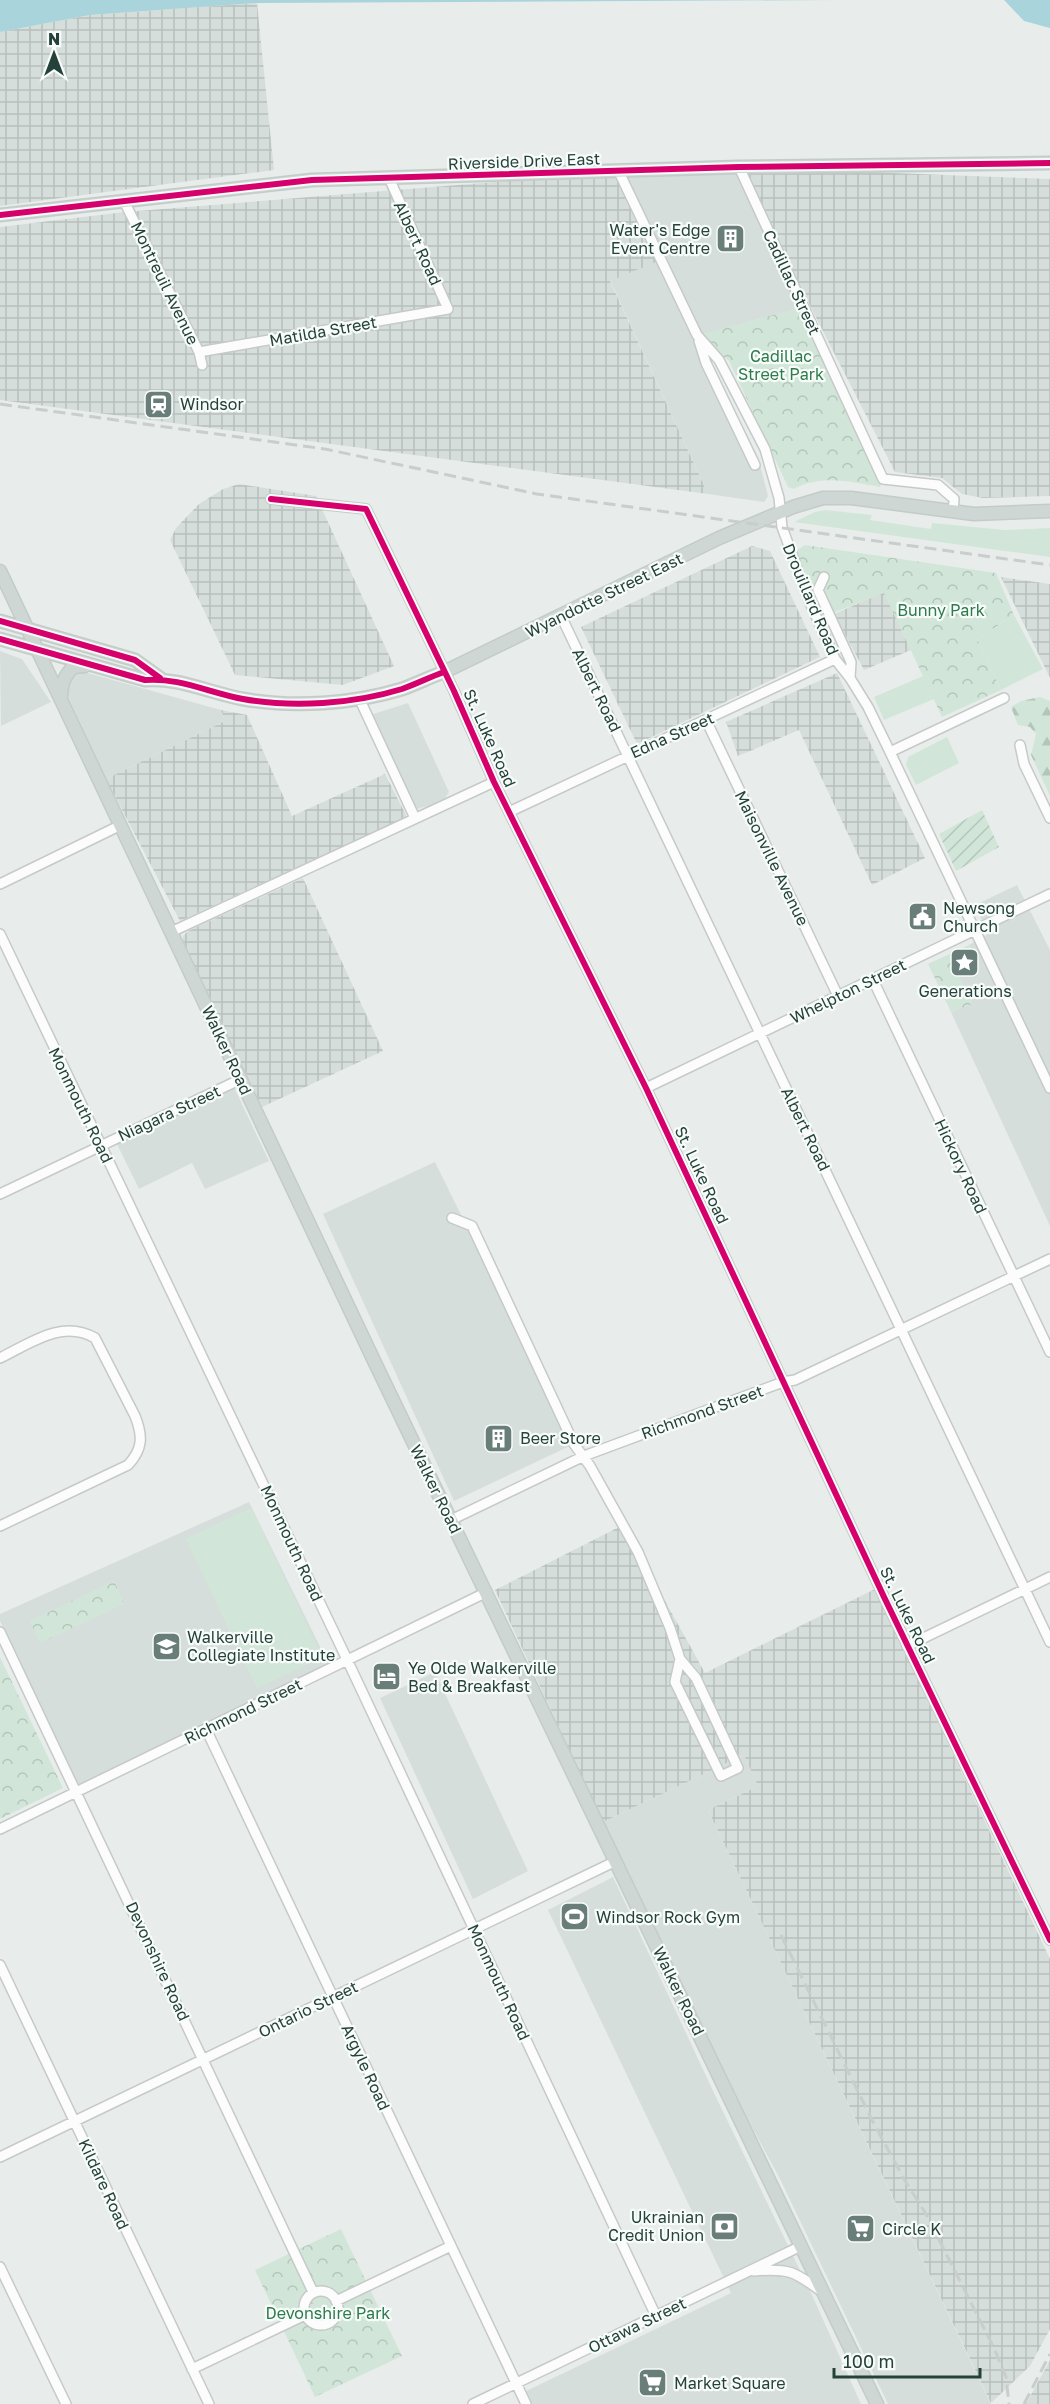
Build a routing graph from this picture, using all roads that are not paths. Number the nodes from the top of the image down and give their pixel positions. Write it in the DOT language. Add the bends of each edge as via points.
graph roads {
  1 [pos="1050,163"];
  2 [pos="739,167"];
  3 [pos="619,172"];
  4 [pos="388,178"];
  5 [pos="124,201"];
  6 [pos="0,215"];
  7 [pos="448,309"];
  8 [pos="697,335"];
  9 [pos="199,352"];
  10 [pos="202,365"];
  11 [pos="755,465"];
  12 [pos="271,499"];
  13 [pos="1050,511"];
  14 [pos="953,512"];
  15 [pos="780,513"];
  16 [pos="0,571"];
  17 [pos="824,577"];
  18 [pos="0,586"];
  19 [pos="561,616"];
  20 [pos="0,621"];
  21 [pos="28,629"];
  22 [pos="0,639"];
  23 [pos="38,650"];
  24 [pos="835,659"];
  25 [pos="94,666"];
  26 [pos="444,672"];
  27 [pos="160,678"];
  28 [pos="850,678"];
  29 [pos="61,697"];
  30 [pos="359,698"];
  31 [pos="1004,698"];
  32 [pos="706,720"];
  33 [pos="1020,745"];
  34 [pos="891,752"];
  35 [pos="628,755"];
  36 [pos="494,782"];
  37 [pos="509,812"];
  38 [pos="415,818"];
  39 [pos="1050,818"];
  40 [pos="121,825"];
  41 [pos="0,884"];
  42 [pos="1050,894"];
  43 [pos="975,930"];
  44 [pos="171,932"];
  45 [pos="0,934"];
  46 [pos="873,980"];
  47 [pos="838,996"];
  48 [pos="760,1034"];
  49 [pos="241,1079"];
  50 [pos="646,1088"];
  51 [pos="1050,1089"];
  52 [pos="100,1145"];
  53 [pos="0,1194"];
  54 [pos="452,1218"];
  55 [pos="1050,1259"];
  56 [pos="1014,1276"];
  57 [pos="902,1329"];
  58 [pos="1050,1352"];
  59 [pos="0,1358"];
  60 [pos="783,1382"];
  61 [pos="584,1455"];
  62 [pos="451,1520"];
  63 [pos="0,1526"];
  64 [pos="1050,1577"];
  65 [pos="1025,1589"];
  66 [pos="487,1592"];
  67 [pos="0,1632"];
  68 [pos="1050,1642"];
  69 [pos="908,1646"];
  70 [pos="681,1659"];
  71 [pos="347,1660"];
  72 [pos="206,1730"];
  73 [pos="78,1792"];
  74 [pos="0,1829"];
  75 [pos="616,1861"];
  76 [pos="474,1929"];
  77 [pos="1050,1940"];
  78 [pos="0,1965"];
  79 [pos="332,1997"];
  80 [pos="204,2059"];
  81 [pos="74,2121"];
  82 [pos="0,2157"];
  83 [pos="451,2246"];
  84 [pos="801,2246"];
  85 [pos="0,2266"];
  86 [pos="749,2271"];
  87 [pos="313,2292"];
  88 [pos="824,2293"];
  89 [pos="336,2301"];
  90 [pos="305,2315"];
  91 [pos="656,2316"];
  92 [pos="192,2370"];
  93 [pos="516,2383"];
  94 [pos="66,2404"];
  95 [pos="208,2404"];
  96 [pos="473,2404"];
  97 [pos="526,2404"];
  98 [pos="877,2404"];
  1 -- 2 [label="main road, Riverside Drive East"];
  2 -- 3 [label="main road, Riverside Drive East"];
  2 -- 14 [label="street, Cadillac Street" via="883,479 938,485 954,499"];
  3 -- 4 [label="main road, Riverside Drive East"];
  3 -- 8 [label="street, Drouillard Road"];
  4 -- 5 [label="main road, Riverside Drive East" via="312,180"];
  4 -- 7 [label="street, Albert Road"];
  5 -- 6 [label="main road, Riverside Drive East"];
  5 -- 9 [label="street, Montreuil Avenue"];
  7 -- 9 [label="street, Matilda Street"];
  8 -- 11 [label="street" via="706,363"];
  8 -- 15 [label="street, Drouillard Road" via="719,360 765,449"];
  9 -- 10 [label="street, Montreuil Avenue"];
  12 -- 26 [label="street, St. Luke Road" via="366,509"];
  13 -- 14 [label="main road, Wyandotte Street East"];
  14 -- 15 [label="main road, Wyandotte Street East" via="823,498"];
  15 -- 19 [label="main road, Wyandotte Street East" via="719,538"];
  15 -- 24 [label="street, Drouillard Road" via="789,550"];
  16 -- 18 [label="main road"];
  16 -- 21 [label="main road, Walker Road"];
  17 -- 28 [label="street" via="818,590 851,662"];
  19 -- 26 [label="main road, Wyandotte Street East"];
  19 -- 35 [label="street, Albert Road"];
  20 -- 21 [label="main road, Wyandotte Street East"];
  21 -- 23 [label="main road, Walker Road"];
  21 -- 27 [label="main road, Wyandotte Street East" via="135,660"];
  22 -- 23 [label="main road, Wyandotte Street East"];
  23 -- 25 [label="main road, Wyandotte Street East"];
  23 -- 29 [label="main road, Walker Road"];
  24 -- 28 [label="street, Drouillard Road"];
  24 -- 32 [label="street, Edna Street"];
  25 -- 27 [label="main road, Wyandotte Street East" via="145,680"];
  25 -- 29 [label="main road" via="72,667 62,679"];
  26 -- 30 [label="main road, Wyandotte Street East" via="402,689"];
  26 -- 36 [label="street, St. Luke Road"];
  27 -- 30 [label="main road, Wyandotte Street East" via="244,699 294,703"];
  28 -- 34 [label="street, Drouillard Road"];
  29 -- 40 [label="main road, Walker Road"];
  30 -- 38 [label="street"];
  31 -- 34 [label="street"];
  32 -- 35 [label="street, Edna Street"];
  32 -- 47 [label="street, Maisonville Avenue"];
  33 -- 39 [label="street" via="1024,764"];
  34 -- 43 [label="street, Drouillard Road"];
  35 -- 37 [label="street, Edna Street"];
  35 -- 48 [label="street, Albert Road"];
  36 -- 37 [label="street, St. Luke Road"];
  36 -- 38 [label="street"];
  37 -- 50 [label="street, St. Luke Road"];
  38 -- 44 [label="street"];
  40 -- 41 [label="street"];
  40 -- 44 [label="main road, Walker Road"];
  42 -- 43 [label="street, Whelpton Street"];
  43 -- 46 [label="street, Whelpton Street"];
  43 -- 51 [label="street, Drouillard Road"];
  44 -- 49 [label="main road, Walker Road"];
  45 -- 52 [label="street, Monmouth Road"];
  46 -- 47 [label="street, Whelpton Street"];
  46 -- 56 [label="street, Hickory Road"];
  47 -- 48 [label="street, Whelpton Street"];
  48 -- 50 [label="street, Whelpton Street"];
  48 -- 57 [label="street, Albert Road"];
  49 -- 52 [label="street, Niagara Street"];
  49 -- 62 [label="main road, Walker Road"];
  50 -- 60 [label="street, St. Luke Road"];
  52 -- 53 [label="street, Niagara Street"];
  52 -- 71 [label="street, Monmouth Road"];
  54 -- 61 [label="street" via="472,1226 574,1444"];
  55 -- 56 [label="street, Richmond Street"];
  56 -- 57 [label="street, Richmond Street"];
  56 -- 58 [label="street, Hickory Road"];
  57 -- 60 [label="street, Richmond Street" via="840,1360"];
  57 -- 65 [label="street, Albert Road"];
  59 -- 63 [label="street" via="62,1330 74,1329 95,1338 135,1416 142,1444 128,1465"];
  60 -- 61 [label="street, Richmond Street"];
  60 -- 69 [label="street, St. Luke Road"];
  61 -- 62 [label="street, Richmond Street"];
  61 -- 70 [label="street" via="638,1552"];
  62 -- 66 [label="main road, Walker Road"];
  64 -- 65 [label="street"];
  65 -- 68 [label="street, Albert Road"];
  65 -- 69 [label="street"];
  66 -- 71 [label="street, Richmond Street"];
  66 -- 75 [label="main road, Walker Road"];
  67 -- 73 [label="street, Devonshire Road"];
  69 -- 77 [label="street, St. Luke Road"];
  70 -- 70 [label="street" via="696,1678 738,1768 721,1776 675,1682"];
  71 -- 72 [label="street, Richmond Street"];
  71 -- 76 [label="street, Monmouth Road"];
  72 -- 73 [label="street, Richmond Street"];
  72 -- 79 [label="street, Argyle Road"];
  73 -- 74 [label="street, Richmond Street"];
  73 -- 80 [label="street, Devonshire Road"];
  75 -- 76 [label="street, Ontario Street"];
  75 -- 84 [label="main road, Walker Road"];
  76 -- 79 [label="street, Ontario Street"];
  76 -- 91 [label="street, Monmouth Road"];
  78 -- 81 [label="street, Kildare Road"];
  79 -- 80 [label="street, Ontario Street"];
  79 -- 83 [label="street, Argyle Road"];
  80 -- 81 [label="street, Ontario Street"];
  80 -- 87 [label="street, Devonshire Road"];
  81 -- 82 [label="street, Ontario Street"];
  81 -- 92 [label="street, Kildare Road"];
  83 -- 89 [label="street"];
  83 -- 93 [label="street, Argyle Road"];
  84 -- 86 [label="street, Ottawa Street"];
  84 -- 88 [label="main road, Walker Road"];
  85 -- 94 [label="street"];
  86 -- 88 [label="street" via="795,2272"];
  86 -- 91 [label="street, Ottawa Street"];
  87 -- 89 [label="street" via="324,2291"];
  87 -- 90 [label="street" via="305,2301"];
  88 -- 98 [label="main road, Walker Road"];
  89 -- 90 [label="street" via="335,2317 327,2324 316,2324"];
  90 -- 92 [label="street"];
  91 -- 93 [label="street, Ottawa Street"];
  92 -- 95 [label="street, Kildare Road"];
  93 -- 96 [label="street, Ottawa Street"];
  93 -- 97 [label="street, Argyle Road"];
}
